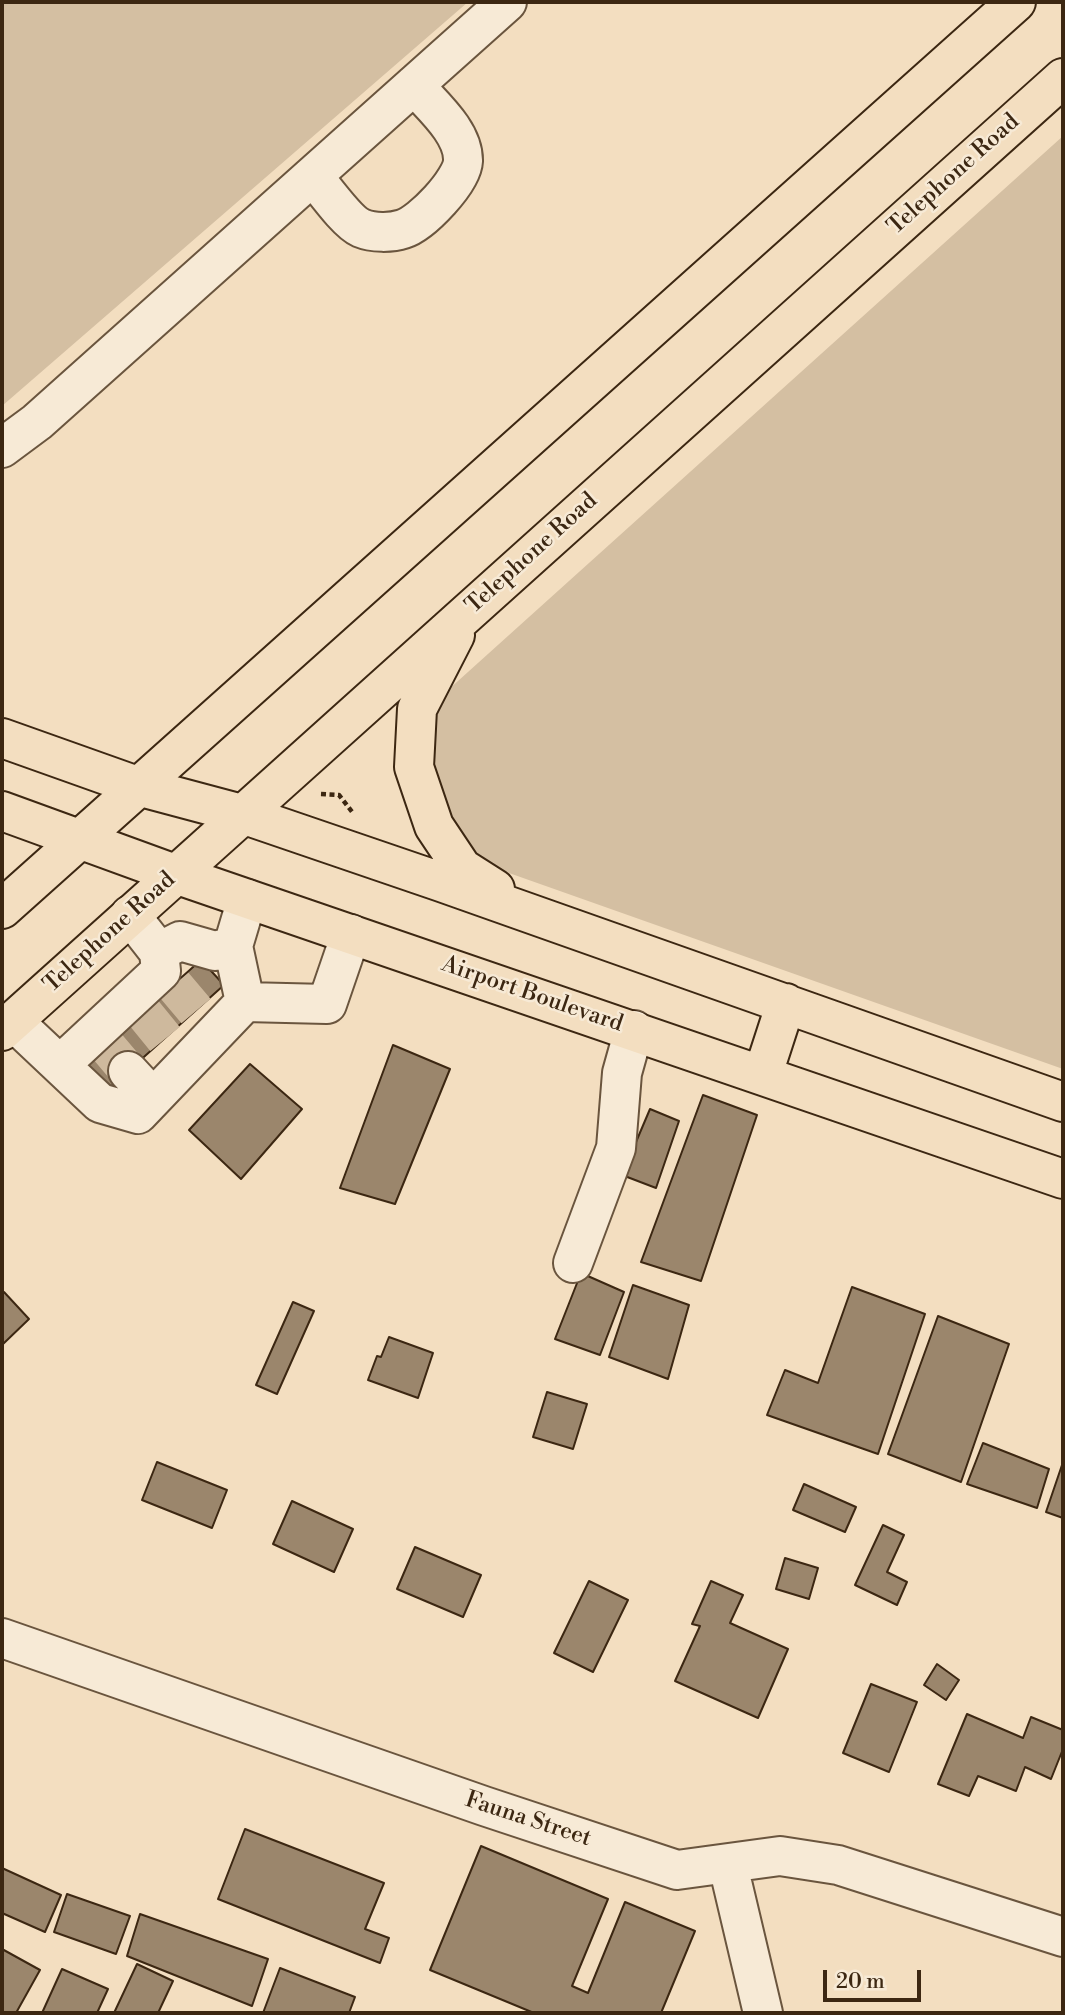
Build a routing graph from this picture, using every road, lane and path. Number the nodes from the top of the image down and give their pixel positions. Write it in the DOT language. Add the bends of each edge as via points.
graph roads {
  1 [pos="507,2"];
  2 [pos="1016,2"];
  3 [pos="1063,78"];
  4 [pos="414,85"];
  5 [pos="313,176"];
  6 [pos="2,448"];
  7 [pos="470,610"];
  8 [pos="2,738"];
  9 [pos="137,786"];
  10 [pos="2,811"];
  11 [pos="243,814"];
  12 [pos="76,840"];
  13 [pos="175,874"];
  14 [pos="247,899"];
  15 [pos="2,909"];
  16 [pos="536,914"];
  17 [pos="130,915"];
  18 [pos="351,934"];
  19 [pos="233,946"];
  20 [pos="181,990"];
  21 [pos="245,1002"];
  22 [pos="786,1003"];
  23 [pos="7,1026"];
  24 [pos="156,1028"];
  25 [pos="634,1030"];
  26 [pos="120,1062"];
  27 [pos="61,1063"];
  28 [pos="763,1074"];
  29 [pos="1063,1102"];
  30 [pos="1063,1179"];
  31 [pos="573,1264"];
  32 [pos="2,1638"];
  33 [pos="728,1866"];
  34 [pos="1063,1937"];
  35 [pos="763,2013"];
  1 -- 4 [label="street"];
  2 -- 9 [label="main road"];
  3 -- 7 [label="main road, Telephone Road"];
  4 -- 5 [label="street"];
  4 -- 5 [label="street" via="453,132 463,162 450,188 417,222 390,231 358,227"];
  5 -- 6 [label="street"];
  7 -- 11 [label="main road, Telephone Road"];
  7 -- 16 [label="main road" via="417,709 414,767 434,825 462,868"];
  8 -- 9 [label="main road"];
  9 -- 11 [label="main road"];
  9 -- 12 [label="main road"];
  10 -- 12 [label="main road, Airport Boulevard"];
  11 -- 13 [label="main road, Telephone Road"];
  11 -- 16 [label="main road"];
  12 -- 13 [label="main road, Airport Boulevard"];
  12 -- 15 [label="main road"];
  13 -- 14 [label="main road, Airport Boulevard"];
  13 -- 17 [label="main road, Telephone Road"];
  14 -- 18 [label="main road, Airport Boulevard"];
  14 -- 19 [label="street"];
  16 -- 22 [label="main road"];
  17 -- 20 [label="street"];
  17 -- 23 [label="main road, Telephone Road"];
  18 -- 21 [label="street" via="327,1004"];
  18 -- 25 [label="main road, Airport Boulevard"];
  19 -- 20 [label="street" via="215,951 180,941"];
  19 -- 21 [label="street"];
  20 -- 21 [label="street"];
  20 -- 24 [label="street"];
  20 -- 24 [label="street"];
  22 -- 28 [label="main road"];
  22 -- 29 [label="main road"];
  23 -- 27 [label="street"];
  24 -- 26 [label="street"];
  24 -- 26 [label="street"];
  25 -- 28 [label="main road, Airport Boulevard"];
  25 -- 31 [label="street" via="622,1073 615,1147"];
  26 -- 27 [label="street"];
  26 -- 27 [label="street" via="138,1114 100,1103"];
  28 -- 30 [label="main road, Airport Boulevard"];
  32 -- 33 [label="street, Fauna Street" via="677,1870"];
  33 -- 34 [label="street, Fauna Street" via="780,1856 838,1865"];
  33 -- 35 [label="street"];
}
